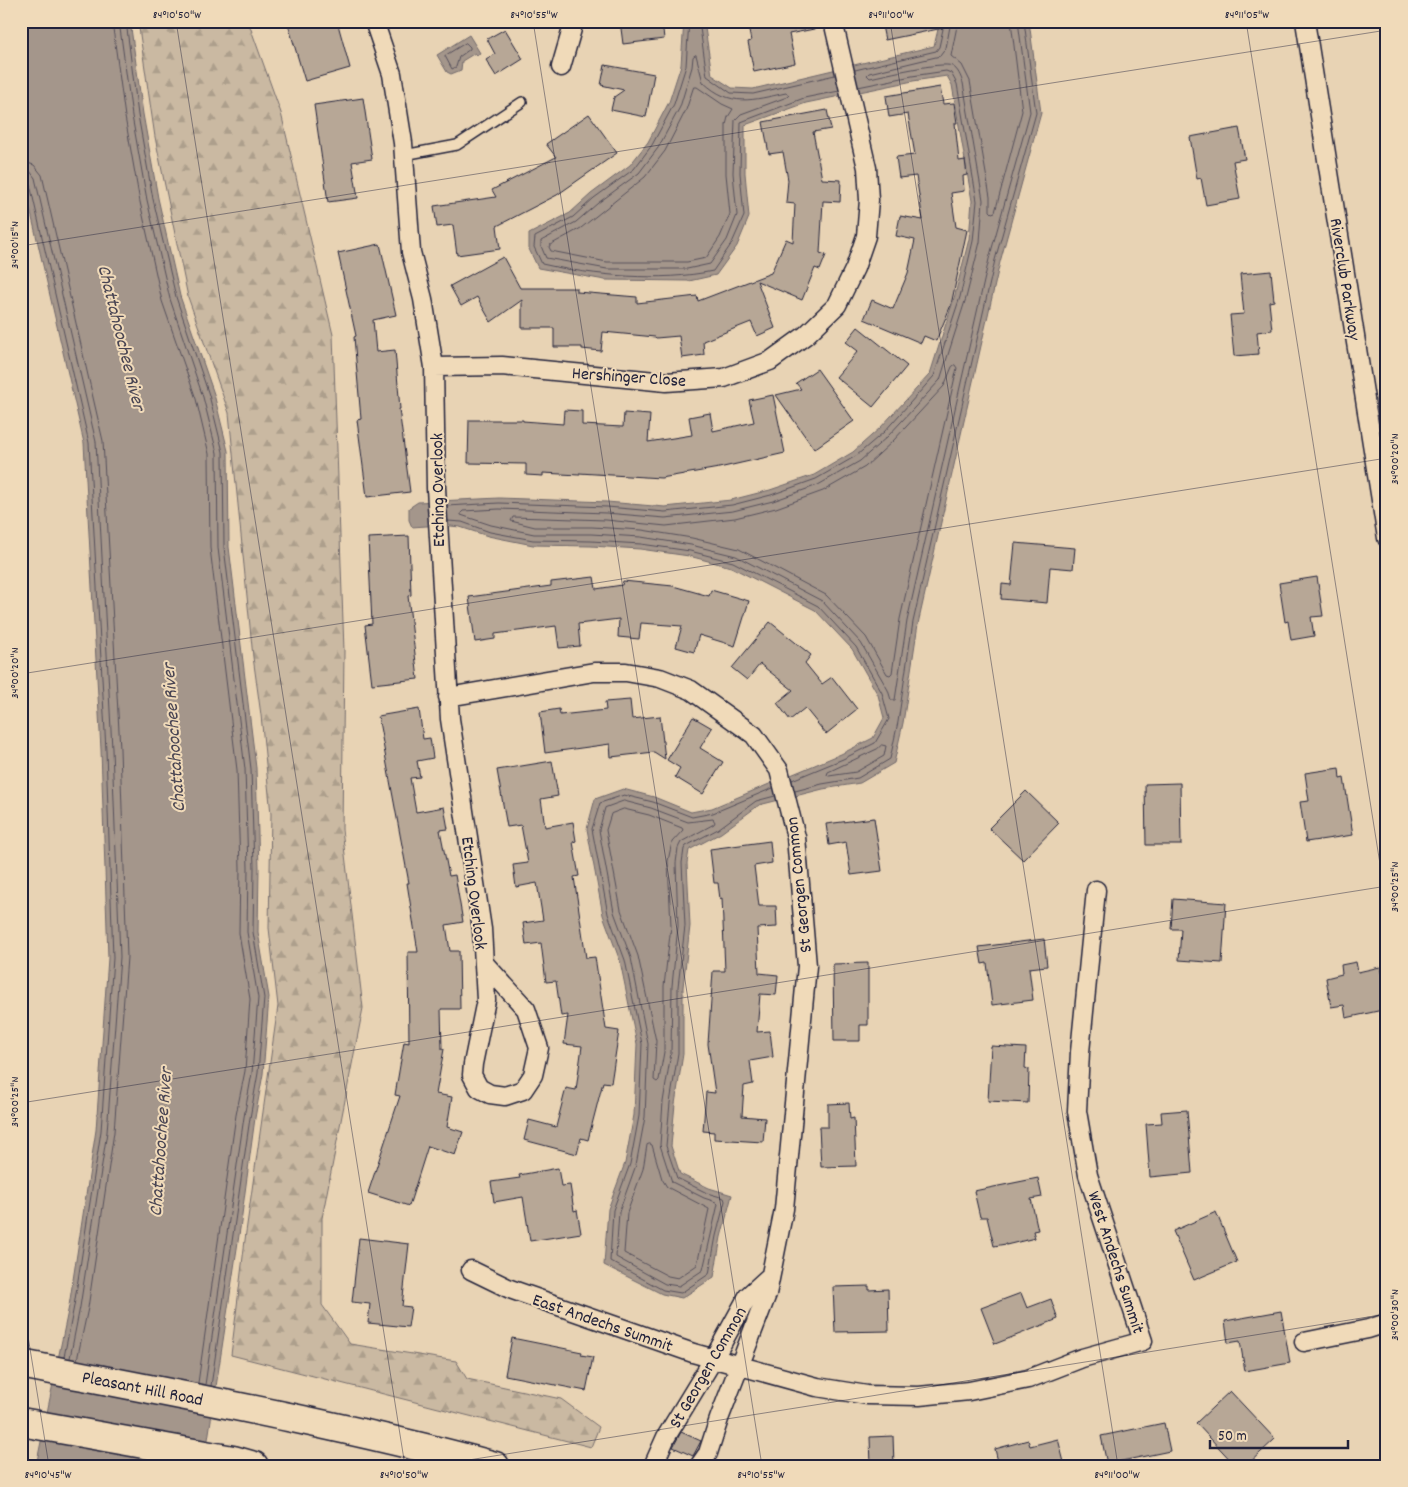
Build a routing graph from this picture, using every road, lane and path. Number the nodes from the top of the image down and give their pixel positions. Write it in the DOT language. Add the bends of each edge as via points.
graph roads {
  1 [pos="374,21"];
  2 [pos="572,21"];
  3 [pos="833,21"];
  4 [pos="1304,21"];
  5 [pos="561,67"];
  6 [pos="522,102"];
  7 [pos="404,155"];
  8 [pos="434,367"];
  9 [pos="1387,538"];
  10 [pos="448,696"];
  11 [pos="1096,890"];
  12 [pos="484,962"];
  13 [pos="470,1270"];
  14 [pos="770,1276"];
  15 [pos="1387,1323"];
  16 [pos="1304,1342"];
  17 [pos="714,1358"];
  18 [pos="21,1364"];
  19 [pos="739,1365"];
  20 [pos="21,1422"];
  21 [pos="244,1463"];
  22 [pos="495,1466"];
  23 [pos="653,1466"];
  24 [pos="699,1466"];
  1 -- 7 [label="street, Etching Overlook" via="392,74"];
  2 -- 5 [label="street"];
  3 -- 8 [label="street, Hershinger Close" via="867,168 866,236 837,305 806,334 770,361 724,378 666,382 502,366"];
  4 -- 9 [label="street, Riverclub Parkway"];
  6 -- 7 [label="lane" via="458,145"];
  7 -- 8 [label="street, Etching Overlook" via="411,252 423,299"];
  8 -- 10 [label="street, Etching Overlook" via="438,540"];
  10 -- 12 [label="street, Etching Overlook"];
  10 -- 14 [label="street, St Georgen Common" via="594,672 626,672 660,678 692,690 754,735 780,770 796,836 807,966 784,1209"];
  11 -- 19 [label="street, West Andechs Summit" via="1077,1112 1088,1175 1143,1341 1090,1355 1028,1379 969,1391 918,1396 867,1395 825,1388"];
  12 -- 12 [label="street, Etching Overlook" via="486,1000 472,1075 479,1088 505,1096 523,1090 533,1075 539,1048 526,1009"];
  13 -- 17 [label="street, East Andechs Summit" via="510,1289"];
  14 -- 17 [label="street, St Georgen Common" via="748,1296"];
  14 -- 19 [label="street, St Georgen Common" via="767,1294"];
  15 -- 16 [label="street"];
  17 -- 19 [label="street, East Andechs Summit"];
  17 -- 23 [label="street, St Georgen Common" via="683,1407"];
  18 -- 22 [label="highway, Pleasant Hill Road" via="264,1411 419,1445"];
  19 -- 24 [label="street, St Georgen Common" via="708,1453"];
  20 -- 21 [label="highway"];
}
